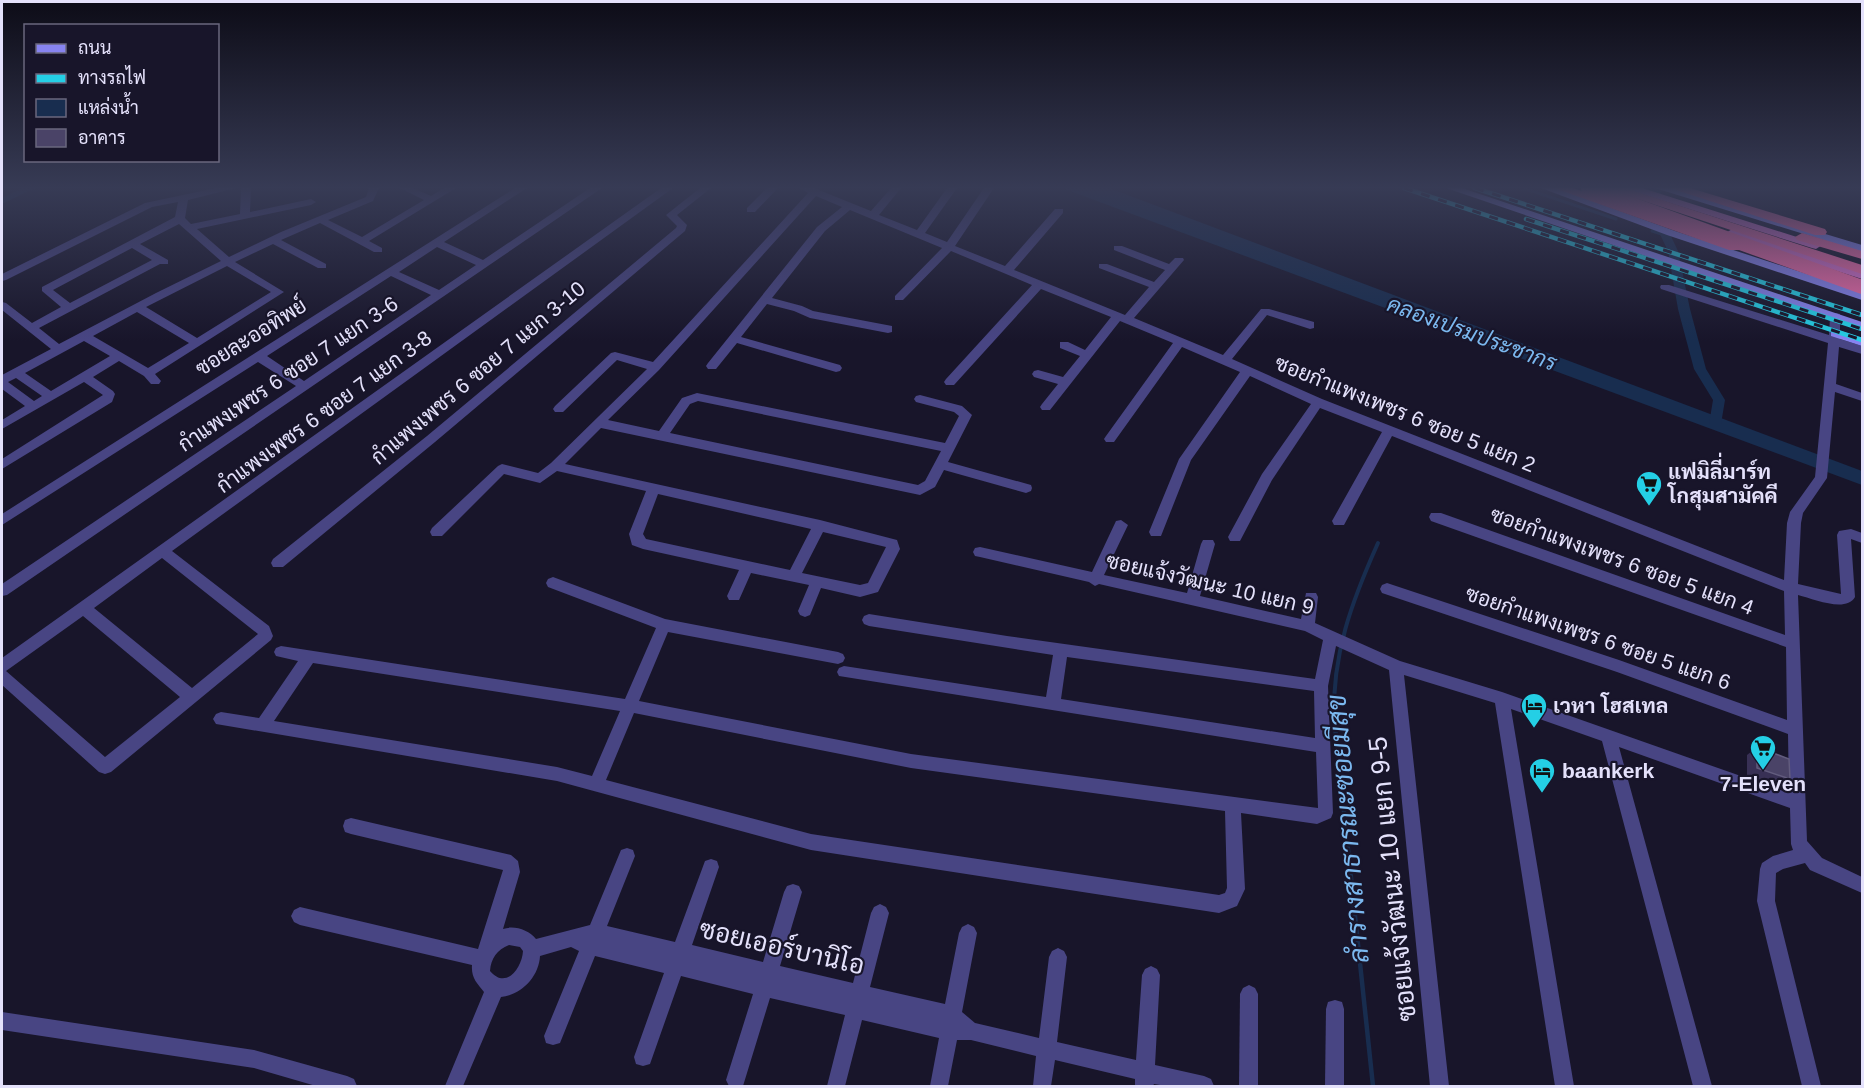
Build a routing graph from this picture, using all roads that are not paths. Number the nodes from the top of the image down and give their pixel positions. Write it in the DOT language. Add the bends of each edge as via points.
graph roads {
  1 [pos="77,239"];
  2 [pos="142,239"];
  3 [pos="203,239"];
  4 [pos="276,239"];
  5 [pos="355,239"];
  6 [pos="366,239"];
  7 [pos="444,239"];
  8 [pos="522,239"];
  9 [pos="598,239"];
  10 [pos="669,239"];
  11 [pos="767,239"];
  12 [pos="813,239"];
  13 [pos="925,239"];
  14 [pos="954,239"];
  15 [pos="1035,239"];
  16 [pos="1604,239"];
  17 [pos="1722,239"];
  18 [pos="1723,239"];
  19 [pos="1730,239"];
  20 [pos="1750,239"];
  21 [pos="1767,239"];
  22 [pos="1779,239"];
  23 [pos="1803,239"];
  24 [pos="1809,239"];
  25 [pos="1834,239"];
  26 [pos="273,240"];
  27 [pos="361,242"];
  28 [pos="437,243"];
  29 [pos="132,244"];
  30 [pos="948,248"];
  31 [pos="1118,248"];
  32 [pos="1863,248"];
  33 [pos="378,250"];
  34 [pos="1863,257"];
  35 [pos="229,263"];
  36 [pos="484,265"];
  37 [pos="322,266"];
  38 [pos="1103,266"];
  39 [pos="1863,270"];
  40 [pos="391,272"];
  41 [pos="1006,272"];
  42 [pos="4,273"];
  43 [pos="1863,275"];
  44 [pos="1038,285"];
  45 [pos="1156,286"];
  46 [pos="1863,286"];
  47 [pos="1665,287"];
  48 [pos="440,295"];
  49 [pos="1863,296"];
  50 [pos="899,298"];
  51 [pos="765,300"];
  52 [pos="68,307"];
  53 [pos="137,307"];
  54 [pos="3,308"];
  55 [pos="1836,317"];
  56 [pos="1121,318"];
  57 [pos="1310,325"];
  58 [pos="1862,326"];
  59 [pos="30,328"];
  60 [pos="888,330"];
  61 [pos="84,336"];
  62 [pos="1834,337"];
  63 [pos="733,338"];
  64 [pos="1180,342"];
  65 [pos="1863,342"];
  66 [pos="198,343"];
  67 [pos="1064,345"];
  68 [pos="58,349"];
  69 [pos="1863,350"];
  70 [pos="1087,355"];
  71 [pos="119,356"];
  72 [pos="258,356"];
  73 [pos="1225,360"];
  74 [pos="711,366"];
  75 [pos="655,368"];
  76 [pos="836,368"];
  77 [pos="1247,370"];
  78 [pos="16,372"];
  79 [pos="1038,374"];
  80 [pos="85,376"];
  81 [pos="2,381"];
  82 [pos="950,382"];
  83 [pos="1066,382"];
  84 [pos="304,386"];
  85 [pos="1828,386"];
  86 [pos="51,397"];
  87 [pos="1863,397"];
  88 [pos="921,399"];
  89 [pos="1318,402"];
  90 [pos="34,406"];
  91 [pos="1046,407"];
  92 [pos="559,409"];
  93 [pos="600,423"];
  94 [pos="2,425"];
  95 [pos="1390,429"];
  96 [pos="662,436"];
  97 [pos="1110,439"];
  98 [pos="949,448"];
  99 [pos="940,464"];
  100 [pos="2,465"];
  101 [pos="555,466"];
  102 [pos="654,488"];
  103 [pos="1026,488"];
  104 [pos="1436,517"];
  105 [pos="2,520"];
  106 [pos="1339,521"];
  107 [pos="820,525"];
  108 [pos="1121,525"];
  109 [pos="437,532"];
  110 [pos="1156,532"];
  111 [pos="1235,537"];
  112 [pos="1863,538"];
  113 [pos="1208,544"];
  114 [pos="164,552"];
  115 [pos="980,552"];
  116 [pos="278,563"];
  117 [pos="747,567"];
  118 [pos="794,577"];
  119 [pos="1095,580"];
  120 [pos="817,582"];
  121 [pos="553,583"];
  122 [pos="1791,588"];
  123 [pos="1387,589"];
  124 [pos="2,591"];
  125 [pos="734,596"];
  126 [pos="1311,597"];
  127 [pos="1192,600"];
  128 [pos="84,608"];
  129 [pos="805,611"];
  130 [pos="869,620"];
  131 [pos="664,625"];
  132 [pos="1307,626"];
  133 [pos="1337,640"];
  134 [pos="1794,644"];
  135 [pos="1061,650"];
  136 [pos="281,652"];
  137 [pos="310,656"];
  138 [pos="2,666"];
  139 [pos="1396,666"];
  140 [pos="2,676"];
  141 [pos="1322,686"];
  142 [pos="192,698"];
  143 [pos="1502,699"];
  144 [pos="1052,705"];
  145 [pos="630,706"];
  146 [pos="221,719"];
  147 [pos="263,725"];
  148 [pos="1796,730"];
  149 [pos="1608,736"];
  150 [pos="1323,746"];
  151 [pos="597,783"];
  152 [pos="1799,804"];
  153 [pos="1233,806"];
  154 [pos="351,826"];
  155 [pos="1806,855"];
  156 [pos="627,856"];
  157 [pos="711,867"];
  158 [pos="1863,885"];
  159 [pos="793,892"];
  160 [pos="880,913"];
  161 [pos="300,916"];
  162 [pos="968,933"];
  163 [pos="587,939"];
  164 [pos="532,949"];
  165 [pos="485,954"];
  166 [pos="1058,957"];
  167 [pos="678,958"];
  168 [pos="1151,975"];
  169 [pos="767,980"];
  170 [pos="495,987"];
  171 [pos="1250,994"];
  172 [pos="859,1001"];
  173 [pos="1335,1009"];
  174 [pos="2,1021"];
  175 [pos="950,1023"];
  176 [pos="553,1036"];
  177 [pos="1046,1051"];
  178 [pos="643,1057"];
  179 [pos="736,1080"];
  180 [pos="1144,1080"];
  181 [pos="347,1086"];
  182 [pos="454,1086"];
  183 [pos="836,1086"];
  184 [pos="939,1086"];
  185 [pos="1042,1086"];
  186 [pos="1204,1086"];
  187 [pos="1248,1086"];
  188 [pos="1335,1086"];
  189 [pos="1438,1086"];
  190 [pos="1564,1086"];
  191 [pos="1702,1086"];
  192 [pos="1812,1086"];
  1 -- 42 [label="street"];
  2 -- 29 [label="street"];
  3 -- 35 [label="street"];
  4 -- 26 [label="street"];
  5 -- 27 [label="street"];
  6 -- 27 [label="street"];
  7 -- 28 [label="street, ซอยละออทิพย์"];
  8 -- 36 [label="street, กำแพงเพชร 6 ซอย 7 แยก 3-6"];
  9 -- 114 [label="street, กำแพงเพชร 6 ซอย 7 แยก 3-8"];
  10 -- 116 [label="street, กำแพงเพชร 6 ซอย 7 แยก 3-10"];
  11 -- 75 [label="street"];
  12 -- 51 [label="street"];
  13 -- 30 [label="street, ซอยกำแพงเพชร 6 ซอย 5 แยก 2"];
  14 -- 30 [label="street"];
  15 -- 41 [label="street"];
  16 -- 55 [label="main road"];
  17 -- 46 [label="highway, bridge" via="1768,258"];
  18 -- 49 [label="main road"];
  19 -- 46 [label="highway, bridge"];
  20 -- 43 [label="highway, bridge"];
  21 -- 39 [label="highway"];
  22 -- 34 [label="highway"];
  23 -- 34 [label="highway"];
  24 -- 32 [label="main road"];
  25 -- 32 [label="highway"];
  26 -- 35 [label="street"];
  26 -- 37 [label="street"];
  27 -- 33 [label="street"];
  28 -- 36 [label="street"];
  28 -- 40 [label="street, ซอยละออทิพย์"];
  29 -- 52 [label="street" via="47,288 46,292"];
  29 -- 52 [label="street" via="162,261"];
  30 -- 41 [label="street, ซอยกำแพงเพชร 6 ซอย 5 แยก 2"];
  30 -- 50 [label="street"];
  31 -- 45 [label="street" via="1175,264"];
  35 -- 53 [label="street"];
  35 -- 66 [label="street" via="279,292"];
  36 -- 48 [label="street, กำแพงเพชร 6 ซอย 7 แยก 3-6"];
  38 -- 45 [label="street"];
  40 -- 48 [label="street"];
  40 -- 72 [label="street, ซอยละออทิพย์"];
  41 -- 44 [label="street, ซอยกำแพงเพชร 6 ซอย 5 แยก 2"];
  44 -- 56 [label="street, ซอยกำแพงเพชร 6 ซอย 5 แยก 2"];
  44 -- 82 [label="street"];
  45 -- 56 [label="street"];
  47 -- 62 [label="street"];
  48 -- 84 [label="street, กำแพงเพชร 6 ซอย 7 แยก 3-6"];
  51 -- 60 [label="street"];
  51 -- 63 [label="street"];
  52 -- 59 [label="street"];
  53 -- 61 [label="street"];
  53 -- 66 [label="street"];
  54 -- 59 [label="street"];
  55 -- 58 [label="main road"];
  55 -- 62 [label="street"];
  56 -- 64 [label="street, ซอยกำแพงเพชร 6 ซอย 5 แยก 2"];
  56 -- 70 [label="street"];
  57 -- 73 [label="street" via="1265,311"];
  59 -- 68 [label="street"];
  61 -- 68 [label="street"];
  61 -- 71 [label="street"];
  62 -- 65 [label="main road"];
  62 -- 69 [label="street"];
  62 -- 85 [label="street"];
  63 -- 74 [label="street"];
  63 -- 76 [label="street"];
  64 -- 73 [label="street, ซอยกำแพงเพชร 6 ซอย 5 แยก 2"];
  64 -- 97 [label="street"];
  66 -- 71 [label="street" via="152,377"];
  67 -- 70 [label="street"];
  68 -- 78 [label="street"];
  70 -- 83 [label="street"];
  71 -- 80 [label="street"];
  72 -- 84 [label="street"];
  72 -- 105 [label="street, ซอยละออทิพย์"];
  73 -- 77 [label="street, ซอยกำแพงเพชร 6 ซอย 5 แยก 2"];
  75 -- 92 [label="street" via="615,356"];
  75 -- 93 [label="street"];
  77 -- 89 [label="street, ซอยกำแพงเพชร 6 ซอย 5 แยก 2"];
  77 -- 110 [label="street" via="1185,459"];
  78 -- 81 [label="street"];
  78 -- 86 [label="street"];
  79 -- 83 [label="street"];
  80 -- 86 [label="street"];
  80 -- 100 [label="street" via="110,394 108,399"];
  81 -- 90 [label="street"];
  83 -- 91 [label="street"];
  84 -- 124 [label="street, กำแพงเพชร 6 ซอย 7 แยก 3-6"];
  85 -- 87 [label="street"];
  85 -- 122 [label="street" via="1821,478 1797,512"];
  86 -- 90 [label="street"];
  88 -- 98 [label="street" via="966,415"];
  89 -- 95 [label="street, ซอยกำแพงเพชร 6 ซอย 5 แยก 2"];
  89 -- 111 [label="street" via="1268,477"];
  90 -- 94 [label="street"];
  93 -- 96 [label="street"];
  93 -- 101 [label="street"];
  95 -- 106 [label="street"];
  95 -- 122 [label="street, ซอยกำแพงเพชร 6 ซอย 5 แยก 2"];
  96 -- 98 [label="street" via="686,401 697,397"];
  96 -- 99 [label="street" via="915,490 927,487"];
  98 -- 99 [label="street"];
  99 -- 103 [label="street"];
  101 -- 102 [label="street"];
  101 -- 109 [label="street" via="540,478 502,469"];
  102 -- 107 [label="street"];
  102 -- 117 [label="street" via="638,528 638,541"];
  104 -- 134 [label="street, ซอยกำแพงเพชร 6 ซอย 5 แยก 4"];
  107 -- 118 [label="street"];
  107 -- 120 [label="street" via="889,542 893,549 869,590"];
  108 -- 119 [label="street"];
  112 -- 122 [label="street, ซอยกำแพงเพชร 6 ซอย 5 แยก 2" via="1844,534 1848,597 1843,600"];
  113 -- 127 [label="street"];
  114 -- 128 [label="street, กำแพงเพชร 6 ซอย 7 แยก 3-8"];
  114 -- 142 [label="street" via="266,633 259,644"];
  115 -- 119 [label="street, ซอยแจ้งวัฒนะ 10 แยก 9"];
  117 -- 118 [label="street"];
  117 -- 125 [label="street"];
  118 -- 120 [label="street"];
  119 -- 127 [label="street, ซอยแจ้งวัฒนะ 10 แยก 9"];
  120 -- 129 [label="street"];
  121 -- 131 [label="street"];
  122 -- 134 [label="street"];
  123 -- 148 [label="street, ซอยกำแพงเพชร 6 ซอย 5 แยก 6"];
  126 -- 132 [label="street"];
  127 -- 132 [label="street, ซอยแจ้งวัฒนะ 10 แยก 9"];
  128 -- 138 [label="street, กำแพงเพชร 6 ซอย 7 แยก 3-8"];
  128 -- 142 [label="street"];
  130 -- 135 [label="street"];
  131 -- 144 [label="street" via="841,665"];
  131 -- 145 [label="street"];
  132 -- 133 [label="street, ซอยแจ้งวัฒนะ 10 แยก 9"];
  133 -- 139 [label="street, ซอยแจ้งวัฒนะ 10 แยก 9"];
  133 -- 141 [label="street"];
  134 -- 148 [label="street"];
  135 -- 141 [label="street"];
  135 -- 144 [label="street"];
  136 -- 137 [label="street"];
  137 -- 145 [label="street"];
  137 -- 147 [label="street"];
  139 -- 143 [label="street, ซอยแจ้งวัฒนะ 10 แยก 9"];
  139 -- 189 [label="street, ซอยแจ้งวัฒนะ 10 แยก 9-5"];
  140 -- 142 [label="street" via="105,767"];
  141 -- 150 [label="street"];
  143 -- 149 [label="street, ซอยแจ้งวัฒนะ 10 แยก 9"];
  143 -- 190 [label="street"];
  144 -- 150 [label="street"];
  145 -- 151 [label="street"];
  145 -- 153 [label="street" via="911,761"];
  146 -- 147 [label="street"];
  147 -- 151 [label="street"];
  148 -- 152 [label="street"];
  149 -- 152 [label="street, ซอยแจ้งวัฒนะ 10 แยก 9"];
  149 -- 191 [label="street"];
  150 -- 153 [label="street" via="1327,802 1321,815"];
  151 -- 153 [label="street" via="811,842 1220,904 1231,900 1236,889"];
  152 -- 155 [label="street" via="1799,844"];
  154 -- 165 [label="street" via="505,861 512,867 511,881"];
  155 -- 158 [label="street" via="1816,864"];
  155 -- 192 [label="street" via="1779,861 1768,869 1765,882 1766,901"];
  156 -- 163 [label="street"];
  157 -- 167 [label="street"];
  159 -- 169 [label="street"];
  160 -- 172 [label="street"];
  161 -- 165 [label="street"];
  162 -- 175 [label="street"];
  163 -- 164 [label="street, ซอยเออร์บานิโอ"];
  163 -- 167 [label="street, ซอยเออร์บานิโอ"];
  163 -- 176 [label="street"];
  164 -- 165 [label="street" via="517,936 502,938"];
  164 -- 170 [label="street" via="531,965 520,980 504,988"];
  165 -- 170 [label="street" via="481,974"];
  166 -- 177 [label="street"];
  167 -- 169 [label="street, ซอยเออร์บานิโอ"];
  167 -- 178 [label="street"];
  168 -- 180 [label="street"];
  169 -- 172 [label="street, ซอยเออร์บานิโอ"];
  169 -- 179 [label="street"];
  170 -- 182 [label="street"];
  171 -- 187 [label="street"];
  172 -- 175 [label="street, ซอยเออร์บานิโอ"];
  172 -- 183 [label="street"];
  173 -- 188 [label="street"];
  174 -- 181 [label="street" via="254,1059"];
  175 -- 177 [label="street, ซอยเออร์บานิโอ"];
  175 -- 184 [label="street"];
  177 -- 180 [label="street, ซอยเออร์บานิโอ"];
  177 -- 185 [label="street"];
  180 -- 186 [label="street, ซอยเออร์บานิโอ"];
}
